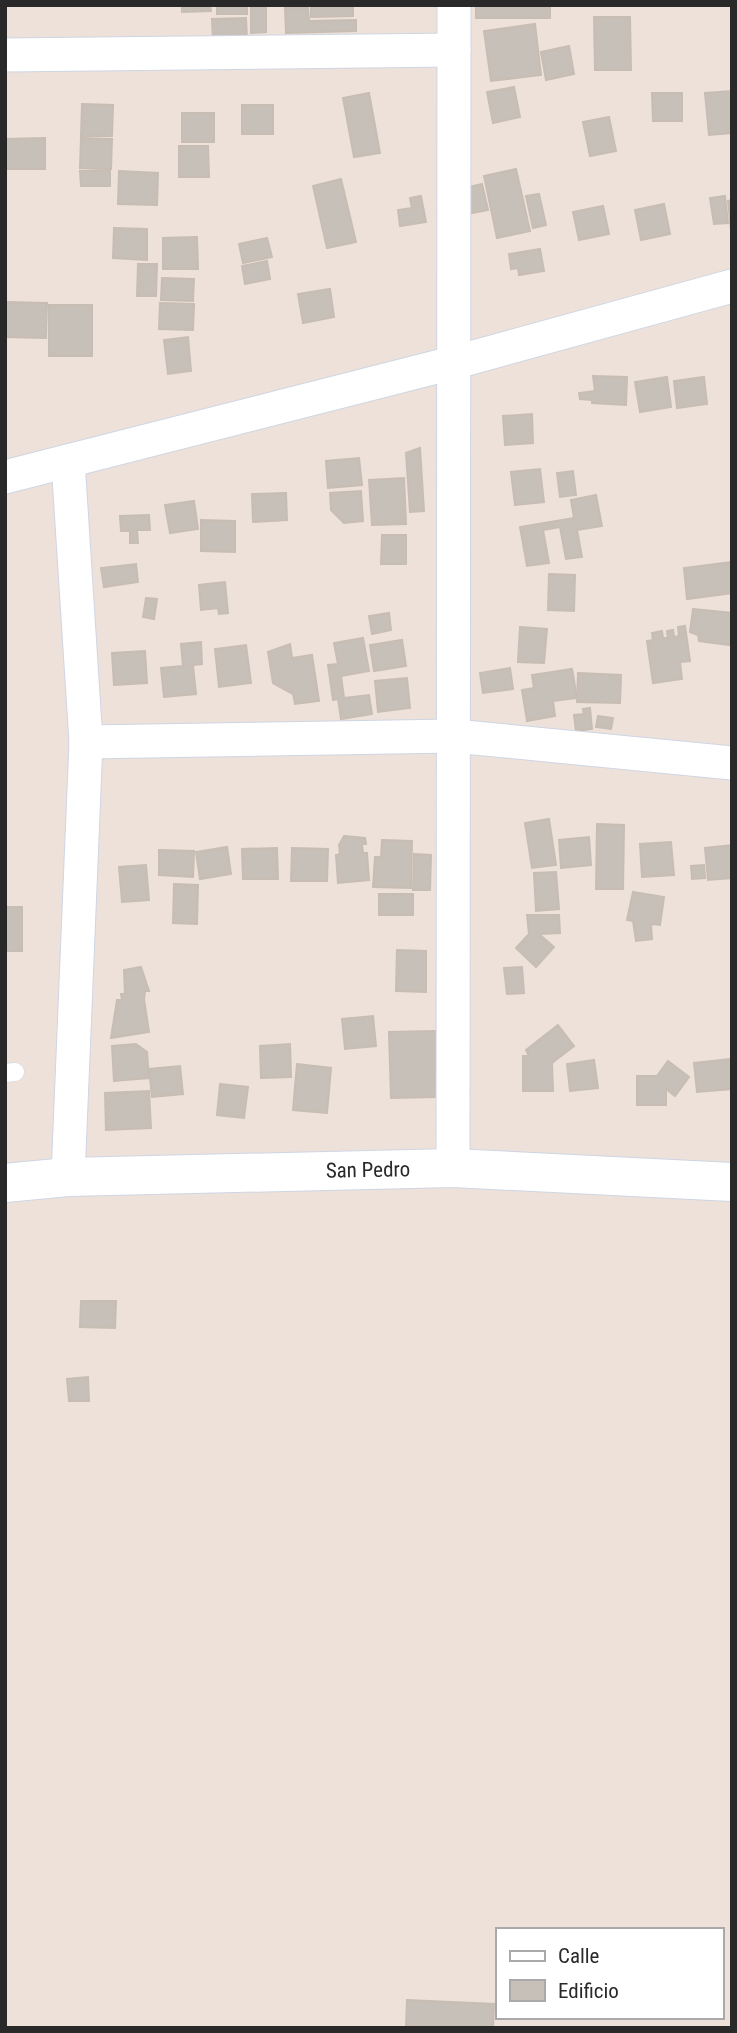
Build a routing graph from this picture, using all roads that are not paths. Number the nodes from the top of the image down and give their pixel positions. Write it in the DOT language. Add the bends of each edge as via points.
graph roads {
  1 [pos="454,5"];
  2 [pos="454,50"];
  3 [pos="5,55"];
  4 [pos="732,286"];
  5 [pos="456,362"];
  6 [pos="68,461"];
  7 [pos="5,477"];
  8 [pos="454,736"];
  9 [pos="86,742"];
  10 [pos="732,763"];
  11 [pos="453,1168"];
  12 [pos="68,1177"];
  13 [pos="732,1182"];
  14 [pos="5,1183"];
  1 -- 2 [label="street"];
  2 -- 3 [label="street"];
  2 -- 5 [label="street"];
  4 -- 5 [label="street"];
  5 -- 6 [label="street"];
  5 -- 8 [label="street"];
  6 -- 7 [label="street"];
  6 -- 9 [label="street"];
  8 -- 9 [label="street"];
  8 -- 10 [label="street"];
  8 -- 11 [label="street"];
  9 -- 12 [label="street"];
  11 -- 12 [label="main road, San Pedro"];
  11 -- 13 [label="main road, San Pedro"];
  12 -- 14 [label="main road, San Pedro"];
}
